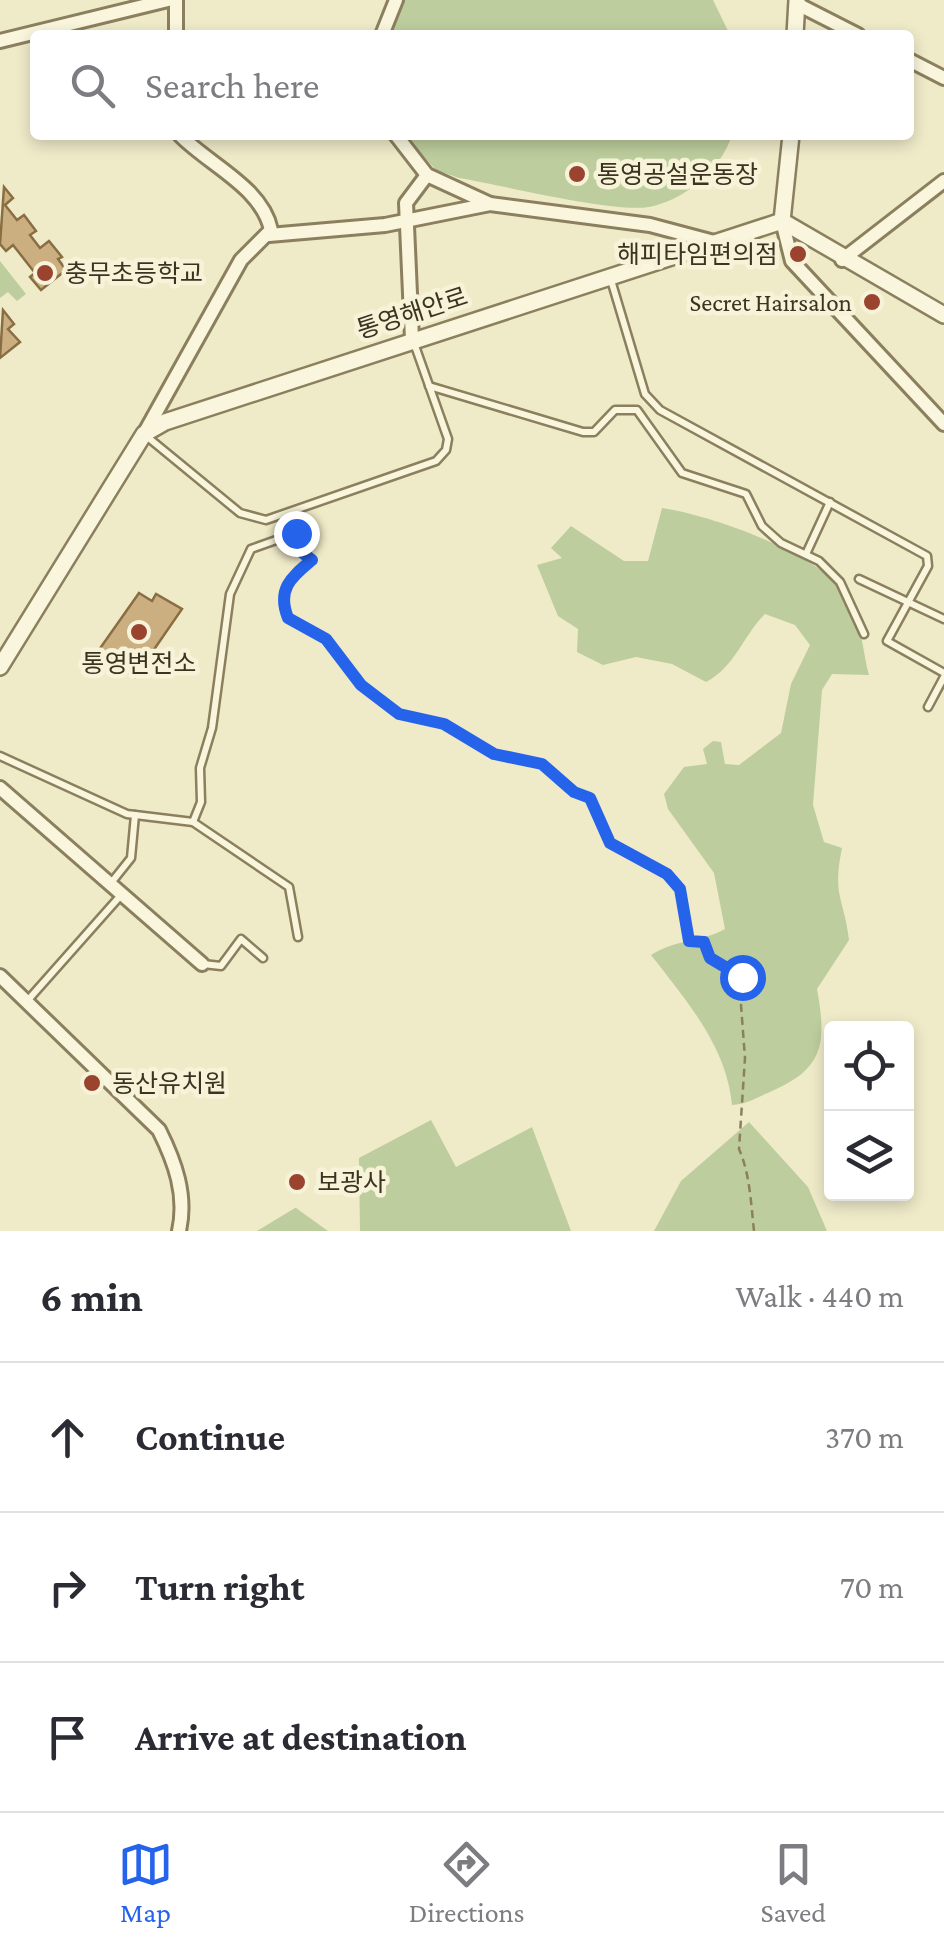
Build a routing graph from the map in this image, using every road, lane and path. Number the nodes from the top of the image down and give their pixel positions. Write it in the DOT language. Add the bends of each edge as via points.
graph roads {
  1 [pos="168,0"];
  2 [pos="176,0"];
  3 [pos="396,0"];
  4 [pos="797,2"];
  5 [pos="42,30"];
  6 [pos="176,30"];
  7 [pos="384,30"];
  8 [pos="796,30"];
  9 [pos="849,30"];
  10 [pos="30,33"];
  11 [pos="0,40"];
  12 [pos="914,63"];
  13 [pos="944,78"];
  14 [pos="186,140"];
  15 [pos="400,140"];
  16 [pos="790,140"];
  17 [pos="428,176"];
  18 [pos="944,181"];
  19 [pos="490,204"];
  20 [pos="406,220"];
  21 [pos="782,221"];
  22 [pos="268,236"];
  23 [pos="714,242"];
  24 [pos="842,260"];
  25 [pos="609,274"];
  26 [pos="944,315"];
  27 [pos="412,339"];
  28 [pos="429,386"];
  29 [pos="944,424"];
  30 [pos="144,434"];
  31 [pos="830,502"];
  32 [pos="296,533"];
  33 [pos="282,537"];
  34 [pos="806,554"];
  35 [pos="859,578"];
  36 [pos="909,601"];
  37 [pos="944,619"];
  38 [pos="864,634"];
  39 [pos="0,667"];
  40 [pos="944,675"];
  41 [pos="928,707"];
  42 [pos="0,756"];
  43 [pos="0,788"];
  44 [pos="134,815"];
  45 [pos="193,822"];
  46 [pos="110,884"];
  47 [pos="122,894"];
  48 [pos="298,937"];
  49 [pos="263,958"];
  50 [pos="202,964"];
  51 [pos="0,976"];
  52 [pos="28,1000"];
  53 [pos="179,1231"];
  54 [pos="754,1231"];
  1 -- 5 [label="street"];
  2 -- 6 [label="street"];
  3 -- 7 [label="street"];
  4 -- 8 [label="street"];
  4 -- 9 [label="street"];
  10 -- 11 [label="street"];
  12 -- 13 [label="street"];
  14 -- 22 [label="street" via="252,195 268,216"];
  15 -- 17 [label="street"];
  16 -- 21 [label="street"];
  17 -- 19 [label="street"];
  17 -- 20 [label="street" via="406,203"];
  18 -- 24 [label="street"];
  19 -- 20 [label="street"];
  19 -- 23 [label="street" via="650,226"];
  20 -- 22 [label="street"];
  20 -- 27 [label="street"];
  21 -- 23 [label="street, 통영해안로"];
  21 -- 24 [label="street"];
  21 -- 29 [label="street" via="792,261"];
  22 -- 30 [label="street" via="241,260"];
  23 -- 25 [label="street, 통영해안로"];
  24 -- 26 [label="street"];
  25 -- 27 [label="street, 통영해안로"];
  25 -- 31 [label="lane" via="645,394 660,410"];
  27 -- 28 [label="lane"];
  27 -- 30 [label="street, 통영해안로"];
  28 -- 30 [label="lane" via="448,439 436,461 266,520 240,512"];
  28 -- 34 [label="lane" via="582,432 594,432 615,410 637,410 682,473 746,494 762,526"];
  30 -- 39 [label="street"];
  31 -- 34 [label="lane"];
  31 -- 36 [label="lane" via="927,556"];
  32 -- 33 [label="lane"];
  33 -- 45 [label="lane" via="250,548 230,594"];
  33 -- 54 [label="path" via="312,560 286,583 288,618 326,639 361,685 399,714 444,724 494,754 542,764 590,798 610,843 667,874 680,889 689,941 704,942 710,958 742,977 748,991 741,1005 738,1149 754,1199"];
  34 -- 38 [label="lane" via="840,582"];
  35 -- 36 [label="lane"];
  36 -- 37 [label="lane"];
  36 -- 40 [label="lane" via="887,641"];
  40 -- 41 [label="lane"];
  42 -- 44 [label="lane"];
  43 -- 46 [label="street"];
  44 -- 45 [label="lane"];
  44 -- 46 [label="lane" via="132,858"];
  45 -- 48 [label="lane" via="289,887"];
  46 -- 47 [label="street"];
  47 -- 50 [label="street"];
  47 -- 52 [label="lane"];
  49 -- 50 [label="lane" via="240,939 221,966"];
  51 -- 52 [label="street"];
  52 -- 53 [label="street" via="159,1130 181,1189"];
}
